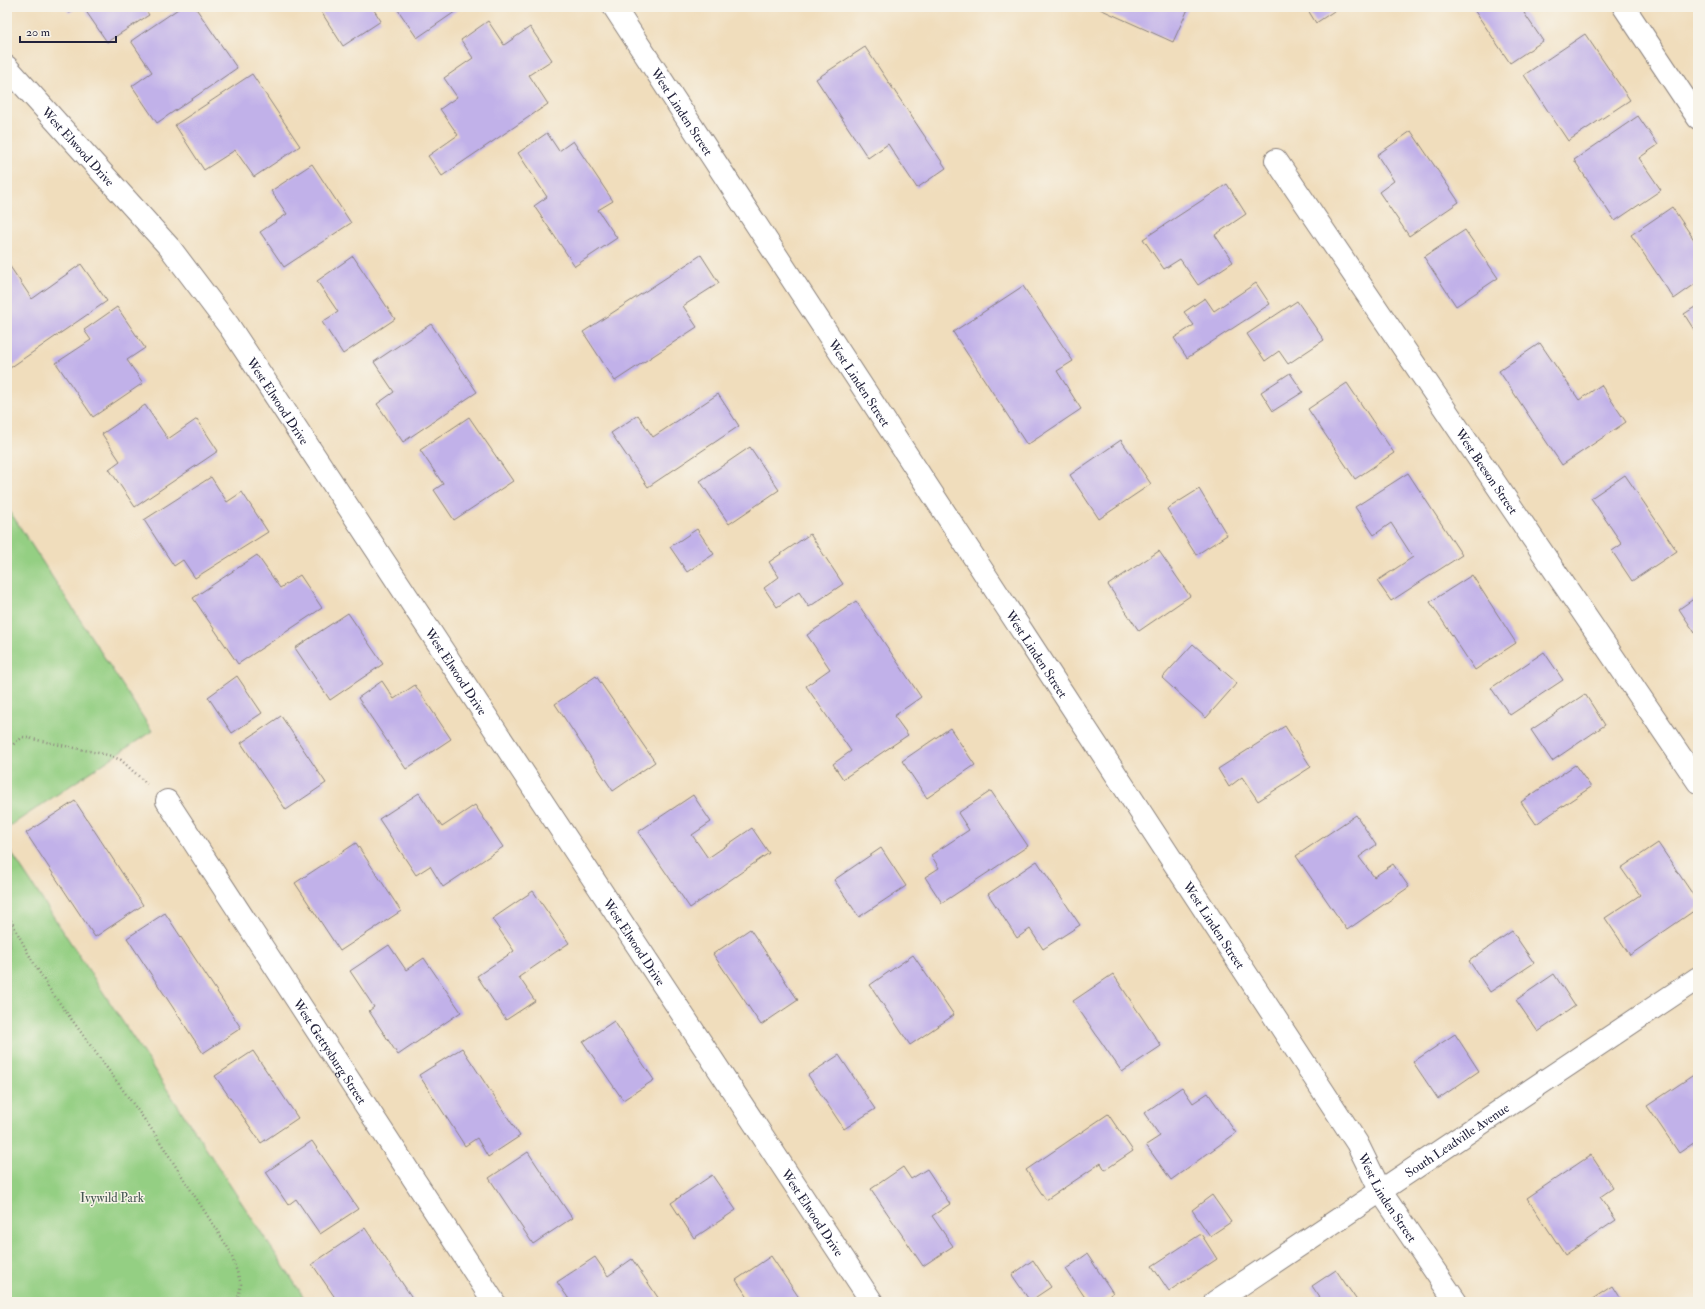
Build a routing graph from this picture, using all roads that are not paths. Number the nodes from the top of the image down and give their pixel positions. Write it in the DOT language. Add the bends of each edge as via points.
graph roads {
  1 [pos="614,7"];
  2 [pos="1630,9"];
  3 [pos="7,67"];
  4 [pos="1698,118"];
  5 [pos="1276,160"];
  6 [pos="1698,782"];
  7 [pos="167,801"];
  8 [pos="1698,978"];
  9 [pos="1381,1192"];
  10 [pos="494,1302"];
  11 [pos="872,1302"];
  12 [pos="1215,1302"];
  13 [pos="1456,1302"];
  1 -- 9 [label="street, West Linden Street" via="1358,1143"];
  2 -- 4 [label="street"];
  3 -- 11 [label="street, West Elwood Drive" via="170,248 229,326"];
  5 -- 6 [label="street, West Beeson Street"];
  7 -- 10 [label="street, West Gettysburg Street"];
  8 -- 9 [label="street, South Leadville Avenue"];
  9 -- 12 [label="street, South Leadville Avenue"];
  9 -- 13 [label="street, West Linden Street"];
}
